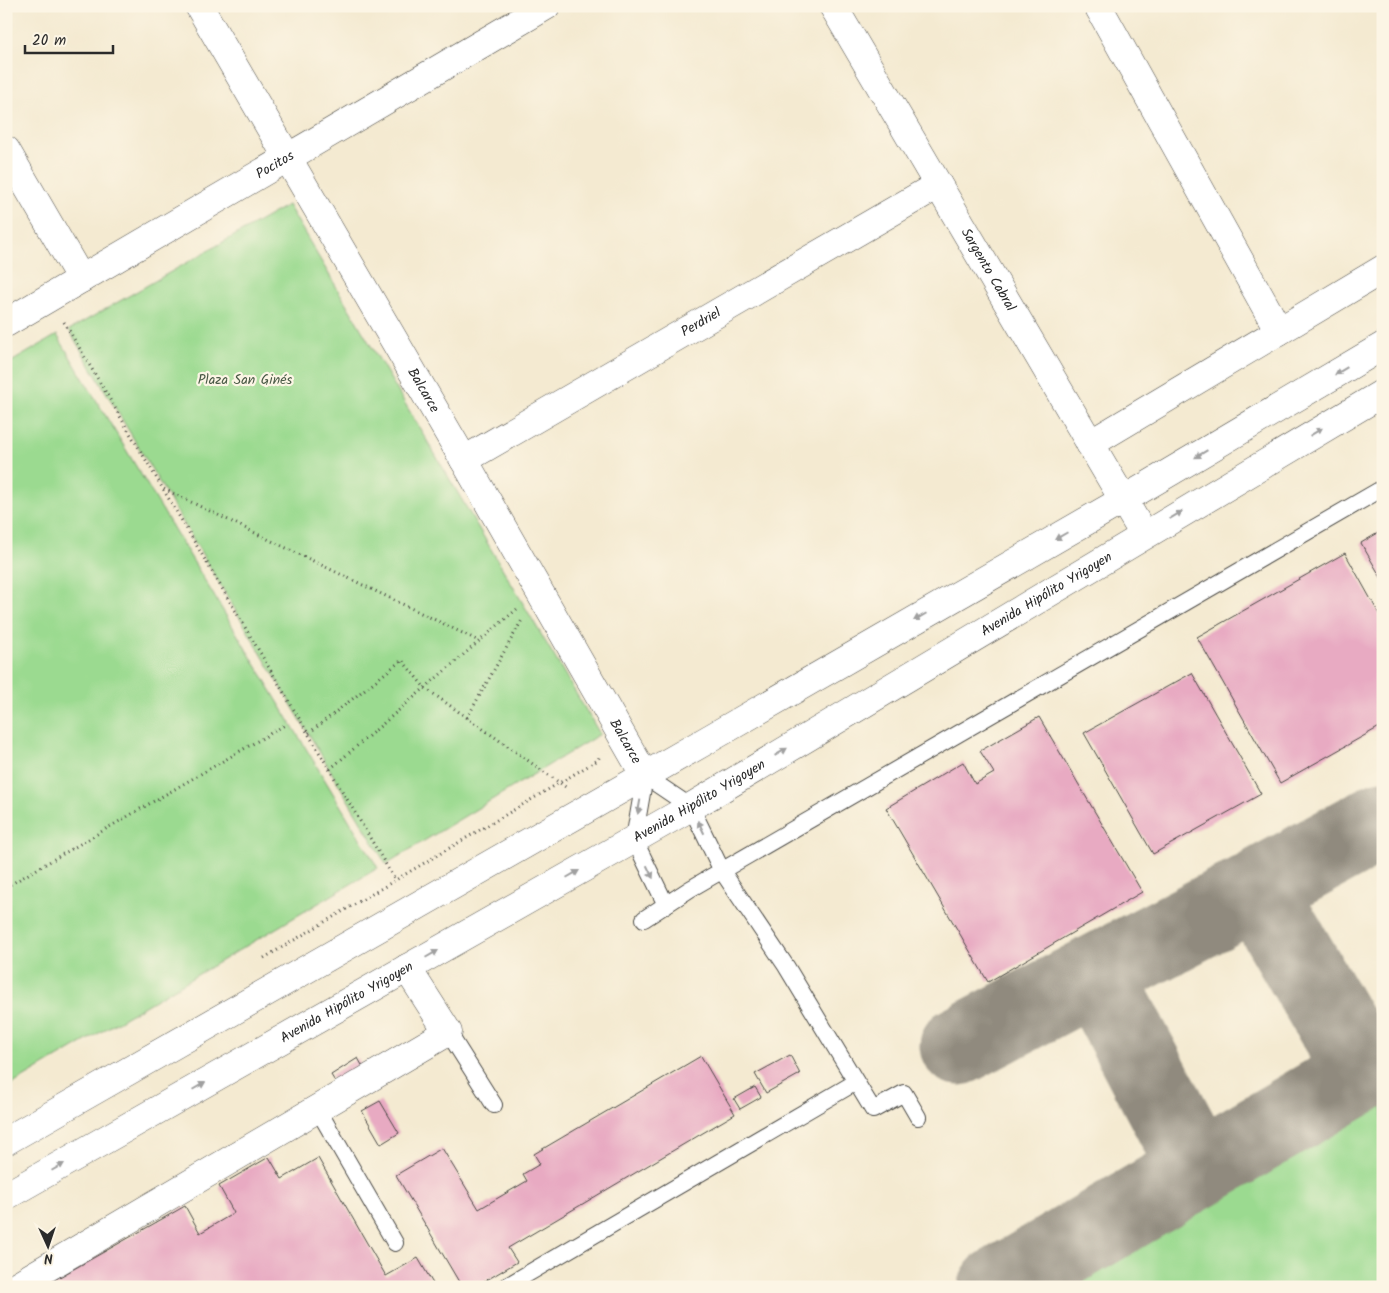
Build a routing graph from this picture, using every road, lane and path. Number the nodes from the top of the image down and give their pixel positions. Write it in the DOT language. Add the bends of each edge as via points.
graph roads {
  1 [pos="198,6"];
  2 [pos="546,6"];
  3 [pos="833,6"];
  4 [pos="1098,6"];
  5 [pos="6,150"];
  6 [pos="287,158"];
  7 [pos="938,185"];
  8 [pos="1383,269"];
  9 [pos="81,279"];
  10 [pos="50,298"];
  11 [pos="6,323"];
  12 [pos="1279,331"];
  13 [pos="1383,346"];
  14 [pos="1383,392"];
  15 [pos="1090,444"];
  16 [pos="464,460"];
  17 [pos="1383,488"];
  18 [pos="163,489"];
  19 [pos="1123,500"];
  20 [pos="1144,534"];
  21 [pos="531,597"];
  22 [pos="479,641"];
  23 [pos="425,688"];
  24 [pos="467,718"];
  25 [pos="285,725"];
  26 [pos="308,733"];
  27 [pos="602,747"];
  28 [pos="330,770"];
  29 [pos="645,776"];
  30 [pos="559,783"];
  31 [pos="592,806"];
  32 [pos="691,807"];
  33 [pos="634,839"];
  34 [pos="722,871"];
  35 [pos="396,880"];
  36 [pos="6,887"];
  37 [pos="666,905"];
  38 [pos="412,908"];
  39 [pos="644,919"];
  40 [pos="260,960"];
  41 [pos="407,968"];
  42 [pos="448,1032"];
  43 [pos="856,1082"];
  44 [pos="494,1106"];
  45 [pos="317,1108"];
  46 [pos="918,1117"];
  47 [pos="6,1141"];
  48 [pos="6,1196"];
  49 [pos="395,1243"];
  50 [pos="14,1287"];
  51 [pos="506,1287"];
  1 -- 6 [label="street, Balcarce"];
  2 -- 6 [label="street, Pocitos"];
  3 -- 7 [label="street, Sargento Cabral"];
  4 -- 12 [label="street"];
  5 -- 9 [label="street"];
  6 -- 9 [label="street, Pocitos"];
  6 -- 16 [label="street, Balcarce"];
  7 -- 15 [label="street, Sargento Cabral"];
  7 -- 16 [label="street, Perdriel"];
  8 -- 12 [label="street"];
  9 -- 10 [label="street, Pocitos"];
  10 -- 11 [label="street, Pocitos"];
  10 -- 18 [label="path"];
  12 -- 15 [label="street"];
  13 -- 19 [label="street, one-way"];
  20 -- 14 [label="street, Avenida Hipólito Yrigoyen, one-way"];
  15 -- 19 [label="street, Sargento Cabral"];
  16 -- 21 [label="street, Balcarce"];
  17 -- 34 [label="lane"];
  18 -- 22 [label="path"];
  18 -- 26 [label="path"];
  19 -- 20 [label="street, Sargento Cabral"];
  19 -- 29 [label="street, one-way"];
  32 -- 20 [label="street, Avenida Hipólito Yrigoyen, one-way"];
  21 -- 22 [label="path"];
  21 -- 24 [label="path" via="527,610"];
  21 -- 29 [label="street, Balcarce"];
  22 -- 23 [label="path"];
  23 -- 24 [label="path"];
  23 -- 26 [label="path" via="402,660"];
  23 -- 28 [label="path"];
  24 -- 30 [label="path"];
  25 -- 36 [label="path"];
  26 -- 28 [label="path"];
  27 -- 30 [label="path" via="598,760"];
  28 -- 35 [label="path"];
  29 -- 31 [label="street"];
  29 -- 32 [label="lane"];
  29 -- 33 [label="lane, one-way"];
  30 -- 31 [label="path"];
  30 -- 35 [label="path"];
  31 -- 38 [label="street"];
  32 -- 33 [label="street, Avenida Hipólito Yrigoyen"];
  34 -- 32 [label="lane, one-way"];
  33 -- 37 [label="lane, one-way"];
  41 -- 33 [label="street, Avenida Hipólito Yrigoyen, one-way"];
  34 -- 37 [label="lane"];
  34 -- 43 [label="lane" via="786,966"];
  35 -- 38 [label="path"];
  35 -- 40 [label="path"];
  37 -- 39 [label="lane"];
  38 -- 47 [label="street"];
  41 -- 42 [label="street"];
  48 -- 41 [label="street, Avenida Hipólito Yrigoyen, one-way"];
  42 -- 44 [label="lane"];
  42 -- 45 [label="street"];
  43 -- 46 [label="lane" via="873,1110 904,1093"];
  43 -- 51 [label="lane"];
  45 -- 49 [label="lane"];
  45 -- 50 [label="street"];
}
